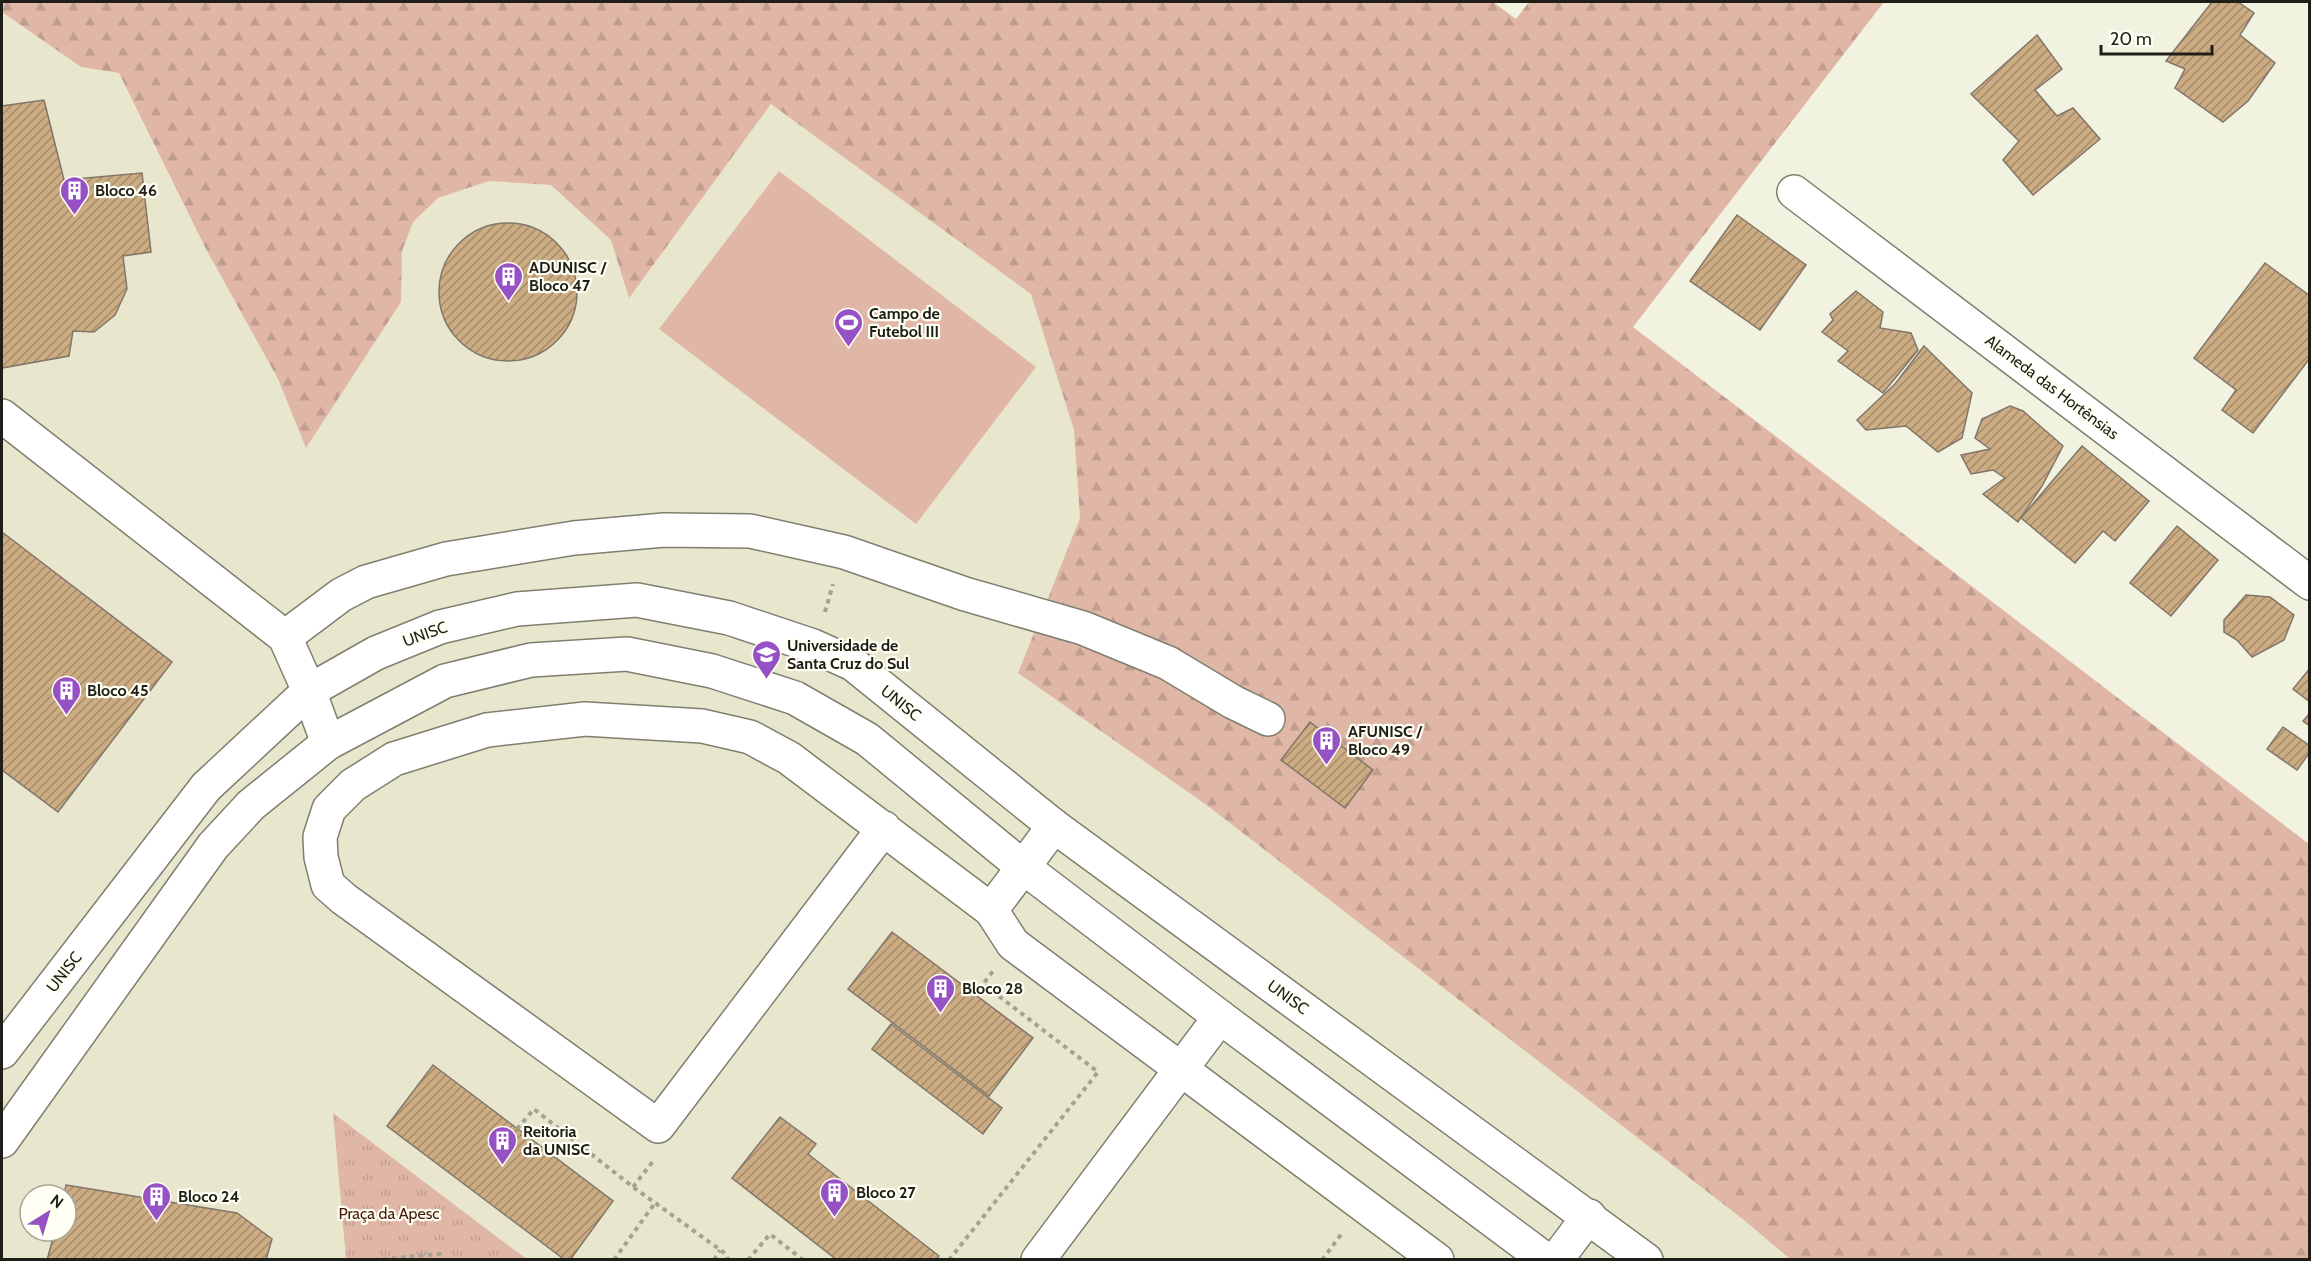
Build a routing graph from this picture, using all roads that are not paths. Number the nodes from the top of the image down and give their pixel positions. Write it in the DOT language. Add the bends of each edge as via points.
graph roads {
  1 [pos="1794,192"];
  2 [pos="2,416"];
  3 [pos="2310,583"];
  4 [pos="285,637"];
  5 [pos="309,691"];
  6 [pos="1268,719"];
  7 [pos="328,743"];
  8 [pos="206,787"];
  9 [pos="239,818"];
  10 [pos="1054,826"];
  11 [pos="884,828"];
  12 [pos="1023,867"];
  13 [pos="991,910"];
  14 [pos="1220,1017"];
  15 [pos="2,1052"];
  16 [pos="1180,1071"];
  17 [pos="2,1141"];
  18 [pos="1589,1216"];
  19 [pos="1626,1254"];
  20 [pos="1038,1260"];
  21 [pos="1437,1260"];
  22 [pos="1546,1260"];
  23 [pos="1556,1260"];
  1 -- 3 [label="street, Alameda das Hortênsias"];
  2 -- 4 [label="street"];
  4 -- 5 [label="street"];
  4 -- 6 [label="street" via="341,595 366,582 446,559 574,538 664,530 750,531 844,552 965,594 1083,628 1168,663"];
  5 -- 7 [label="street"];
  5 -- 8 [label="street, UNISC"];
  5 -- 10 [label="street, UNISC" via="376,653 440,627 517,609 637,600 729,618 853,664"];
  7 -- 9 [label="street"];
  7 -- 12 [label="street" via="445,681 531,660 627,654 712,671 795,698 867,739"];
  8 -- 9 [label="street"];
  8 -- 15 [label="street, UNISC"];
  9 -- 17 [label="street" via="213,846"];
  10 -- 12 [label="street"];
  10 -- 18 [label="street, UNISC"];
  11 -- 11 [label="street" via="789,758 750,737 702,726 585,719 487,730 394,759 353,785 329,808 320,837 328,885 344,899 658,1126"];
  11 -- 13 [label="street"];
  12 -- 13 [label="street"];
  12 -- 14 [label="street"];
  13 -- 16 [label="street" via="1013,944"];
  14 -- 16 [label="street"];
  14 -- 22 [label="street"];
  16 -- 20 [label="street"];
  16 -- 21 [label="street"];
  18 -- 19 [label="street, UNISC"];
  18 -- 23 [label="street"];
}
